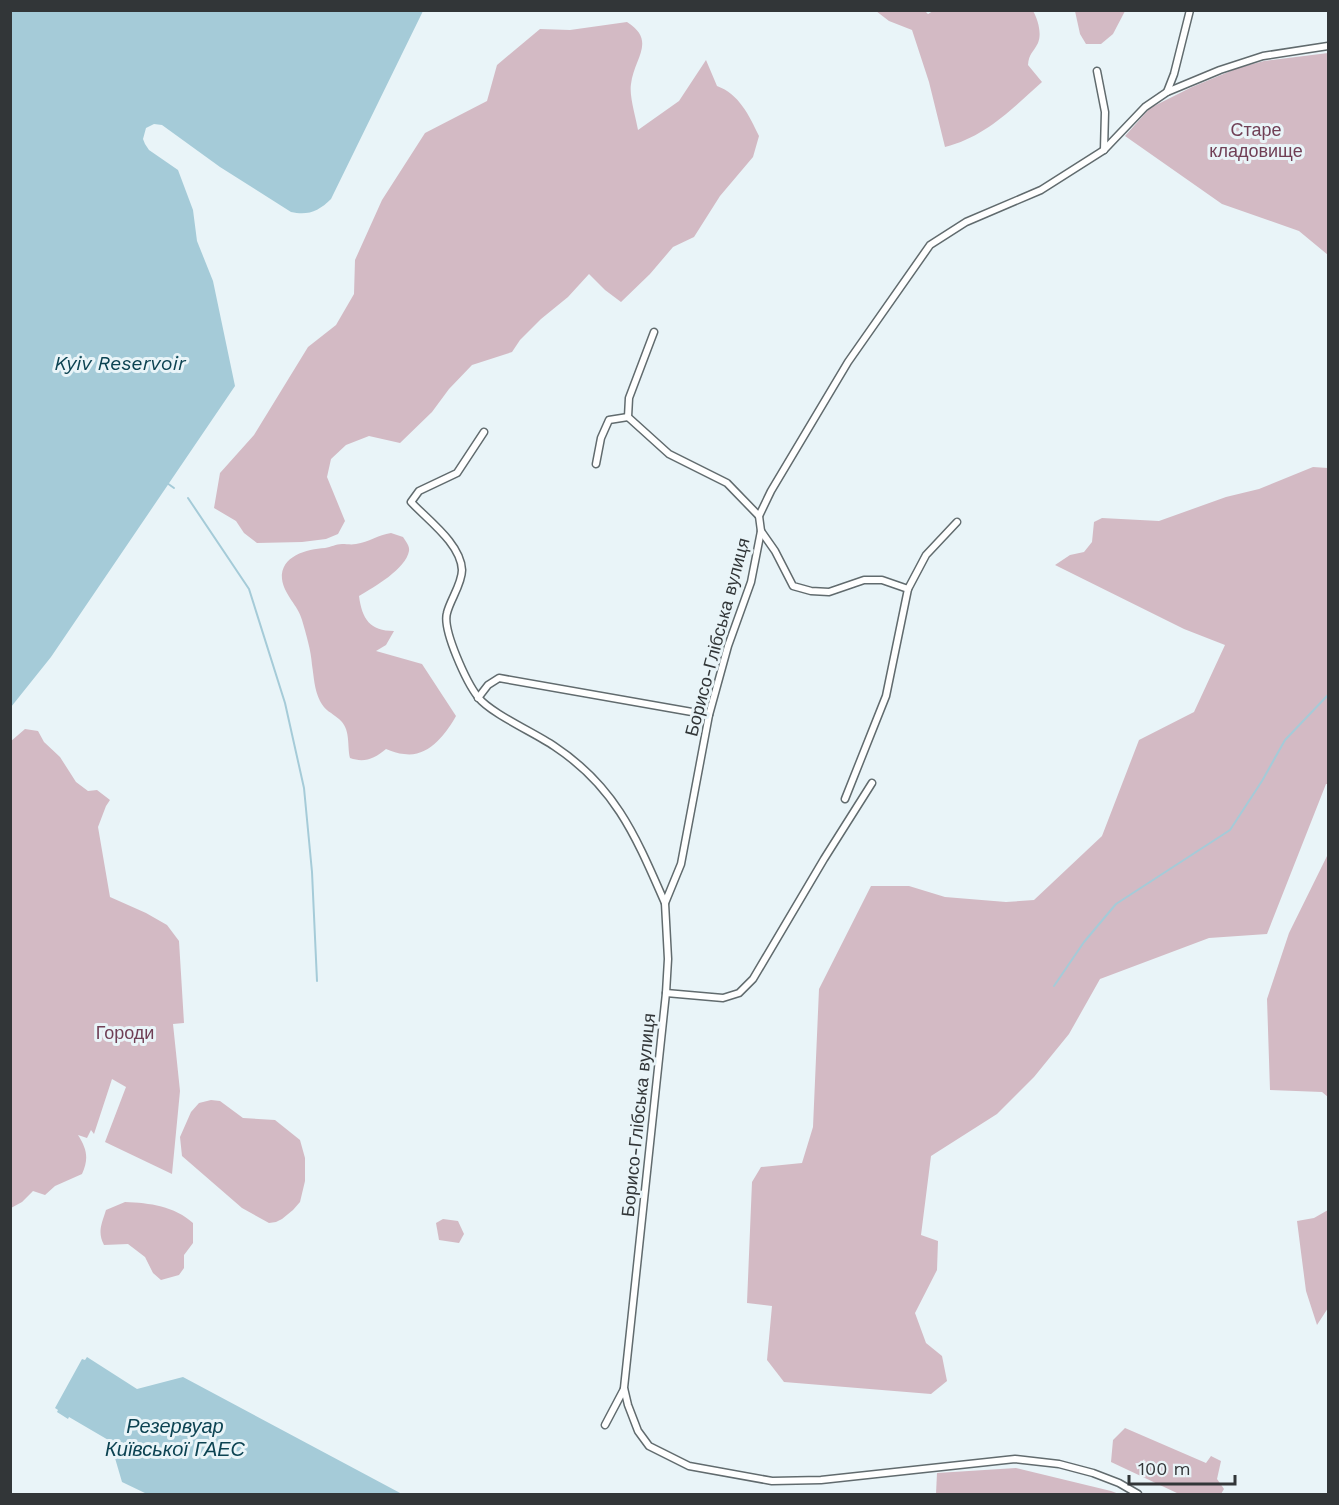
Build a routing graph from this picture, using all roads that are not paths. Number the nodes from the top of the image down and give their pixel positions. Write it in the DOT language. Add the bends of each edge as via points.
graph roads {
  1 [pos="1190,10"];
  2 [pos="1329,46"];
  3 [pos="1097,71"];
  4 [pos="1167,92"];
  5 [pos="1104,150"];
  6 [pos="654,332"];
  7 [pos="628,417"];
  8 [pos="484,432"];
  9 [pos="596,464"];
  10 [pos="759,516"];
  11 [pos="957,522"];
  12 [pos="761,531"];
  13 [pos="908,589"];
  14 [pos="478,698"];
  15 [pos="709,715"];
  16 [pos="872,783"];
  17 [pos="845,799"];
  18 [pos="665,903"];
  19 [pos="666,993"];
  20 [pos="624,1388"];
  21 [pos="605,1425"];
  22 [pos="1138,1494"];
  1 -- 4 [label="street"];
  2 -- 4 [label="street, Борисо-Глібська вулиця" via="1263,56"];
  3 -- 5 [label="street" via="1105,112"];
  4 -- 5 [label="street, Борисо-Глібська вулиця" via="1145,107"];
  5 -- 10 [label="street, Борисо-Глібська вулиця" via="1041,190 966,222 930,245 848,362"];
  6 -- 7 [label="street" via="629,398"];
  7 -- 9 [label="street" via="609,420"];
  7 -- 10 [label="street" via="669,454 727,483"];
  8 -- 14 [label="street" via="458,473 418,491 411,502 456,550 462,570 446,616 456,657"];
  10 -- 12 [label="street, Борисо-Глібська вулиця"];
  11 -- 13 [label="street" via="926,555"];
  12 -- 13 [label="street" via="793,586 829,592 864,580 882,580"];
  12 -- 15 [label="street, Борисо-Глібська вулиця" via="751,582"];
  13 -- 17 [label="street" via="886,696"];
  14 -- 15 [label="street" via="499,678"];
  14 -- 18 [label="street" via="576,760 606,791 629,824"];
  15 -- 18 [label="street, Борисо-Глібська вулиця" via="681,864"];
  16 -- 19 [label="street" via="753,979 739,993 723,998"];
  18 -- 19 [label="street, Борисо-Глібська вулиця"];
  19 -- 20 [label="street, Борисо-Глібська вулиця"];
  20 -- 21 [label="street, Борисо-Глібська вулиця"];
  20 -- 22 [label="street, Борисо-Глібська вулиця" via="638,1431 649,1446 689,1466 772,1481 821,1480 1015,1459 1093,1473"];
}
